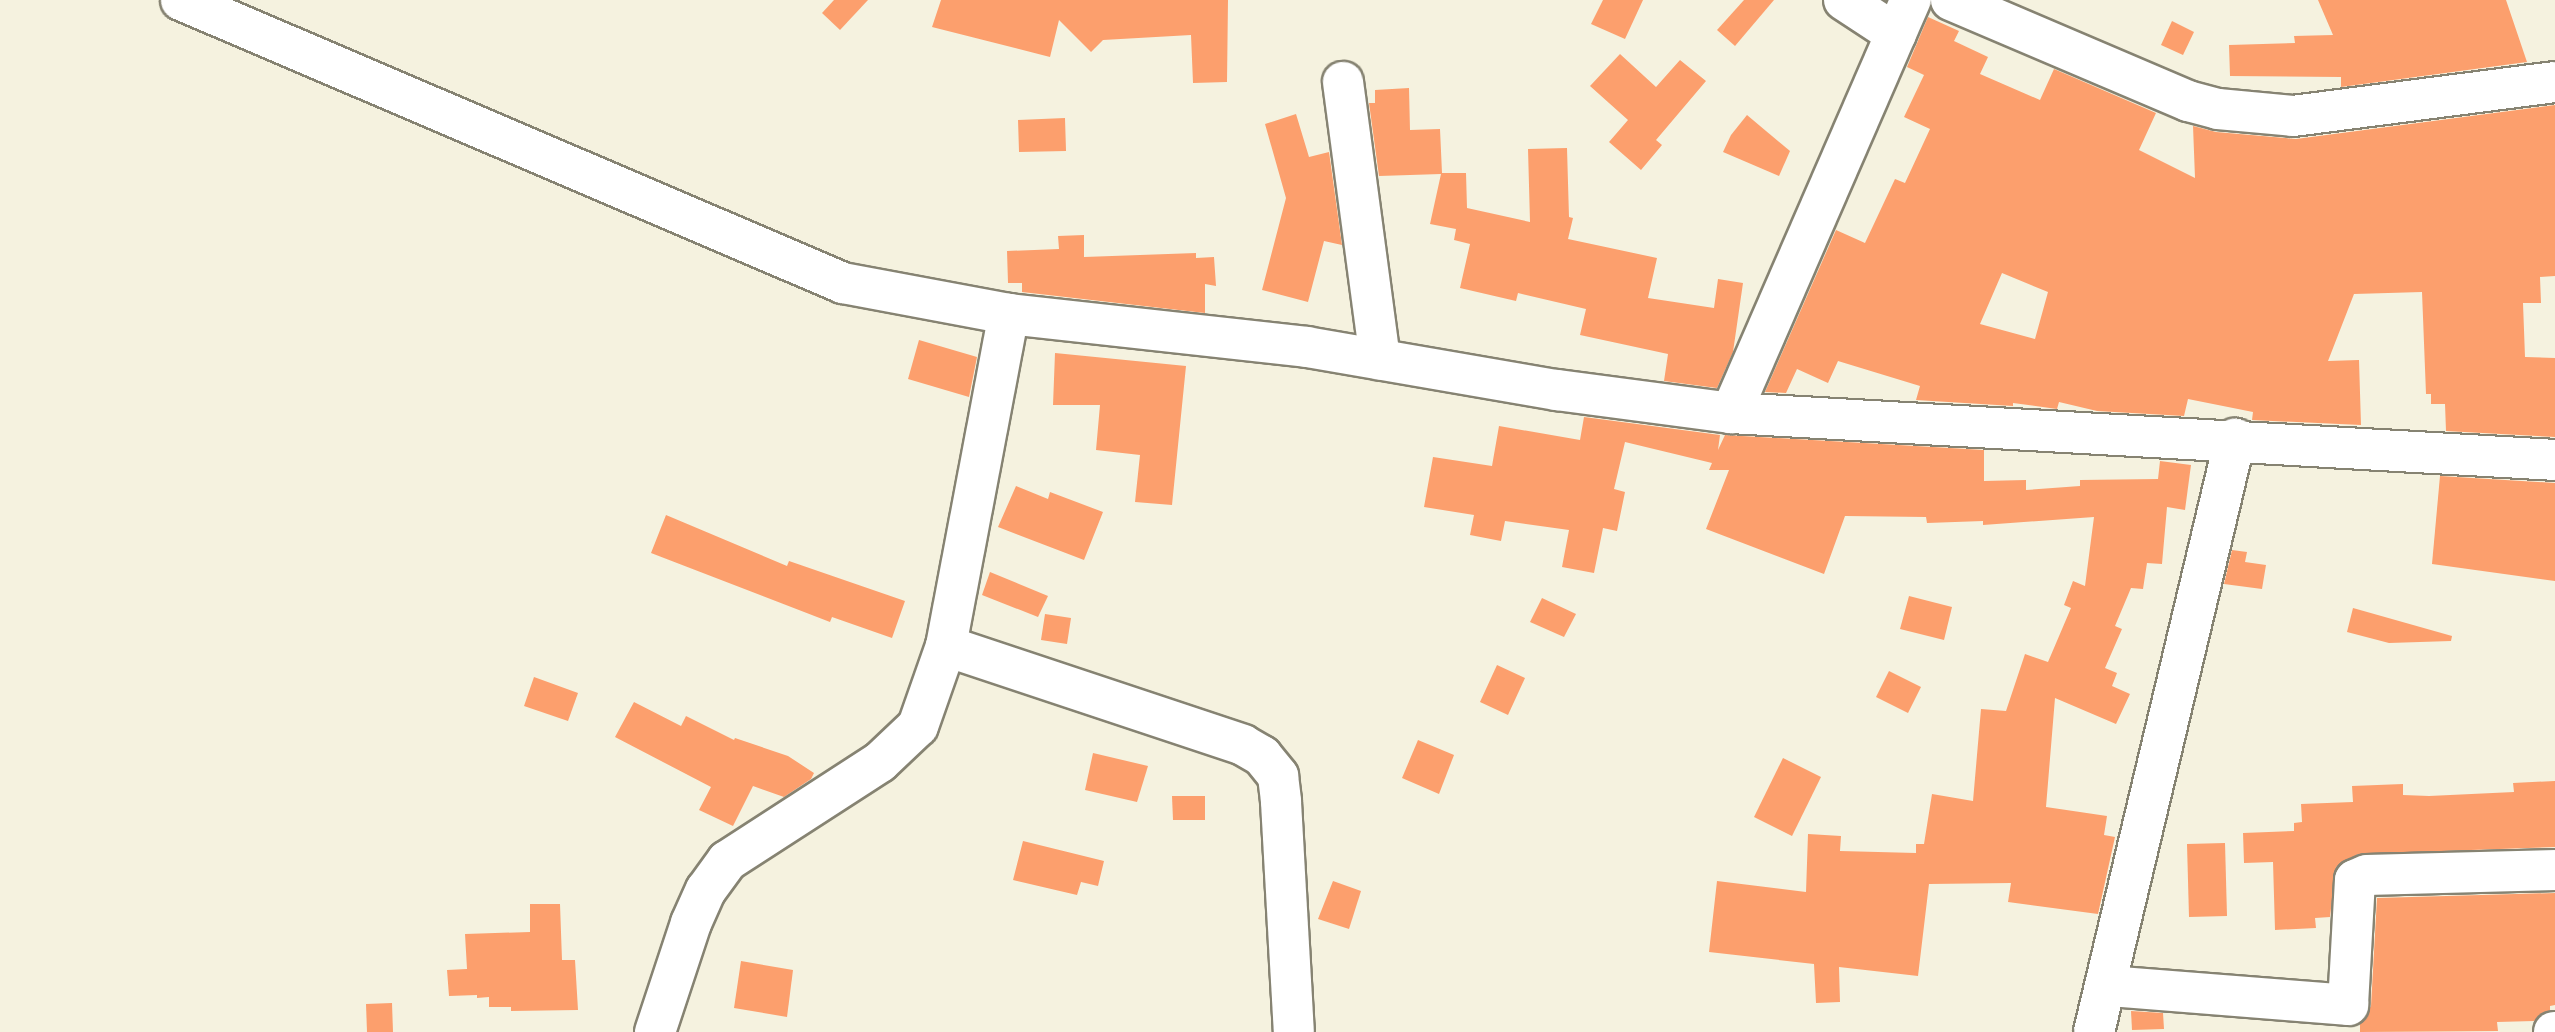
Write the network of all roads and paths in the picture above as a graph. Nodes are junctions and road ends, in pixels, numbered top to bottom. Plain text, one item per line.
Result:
1 (181, 0) edge
2 (1844, 0) edge
3 (1951, 0) edge
4 (1904, 17) edge
5 (1343, 82) dead end
6 (2555, 82) edge
7 (1009, 314) junction
8 (1380, 360) junction
9 (1731, 413) junction
10 (2235, 439) junction
11 (2555, 460) edge
12 (946, 646) junction
13 (2555, 870) edge
14 (2108, 986) junction
15 (2348, 1018) edge
16 (655, 1032) edge
17 (1294, 1032) edge
18 (2094, 1032) edge

1 - 7 street
2 - 4 street
3 - 6 street
4 - 9 street
5 - 8 street
7 - 8 street
7 - 12 street
8 - 9 street
9 - 10 street
10 - 11 street
10 - 14 street
12 - 16 street
12 - 17 street
13 - 15 street
14 - 15 street
14 - 18 street

